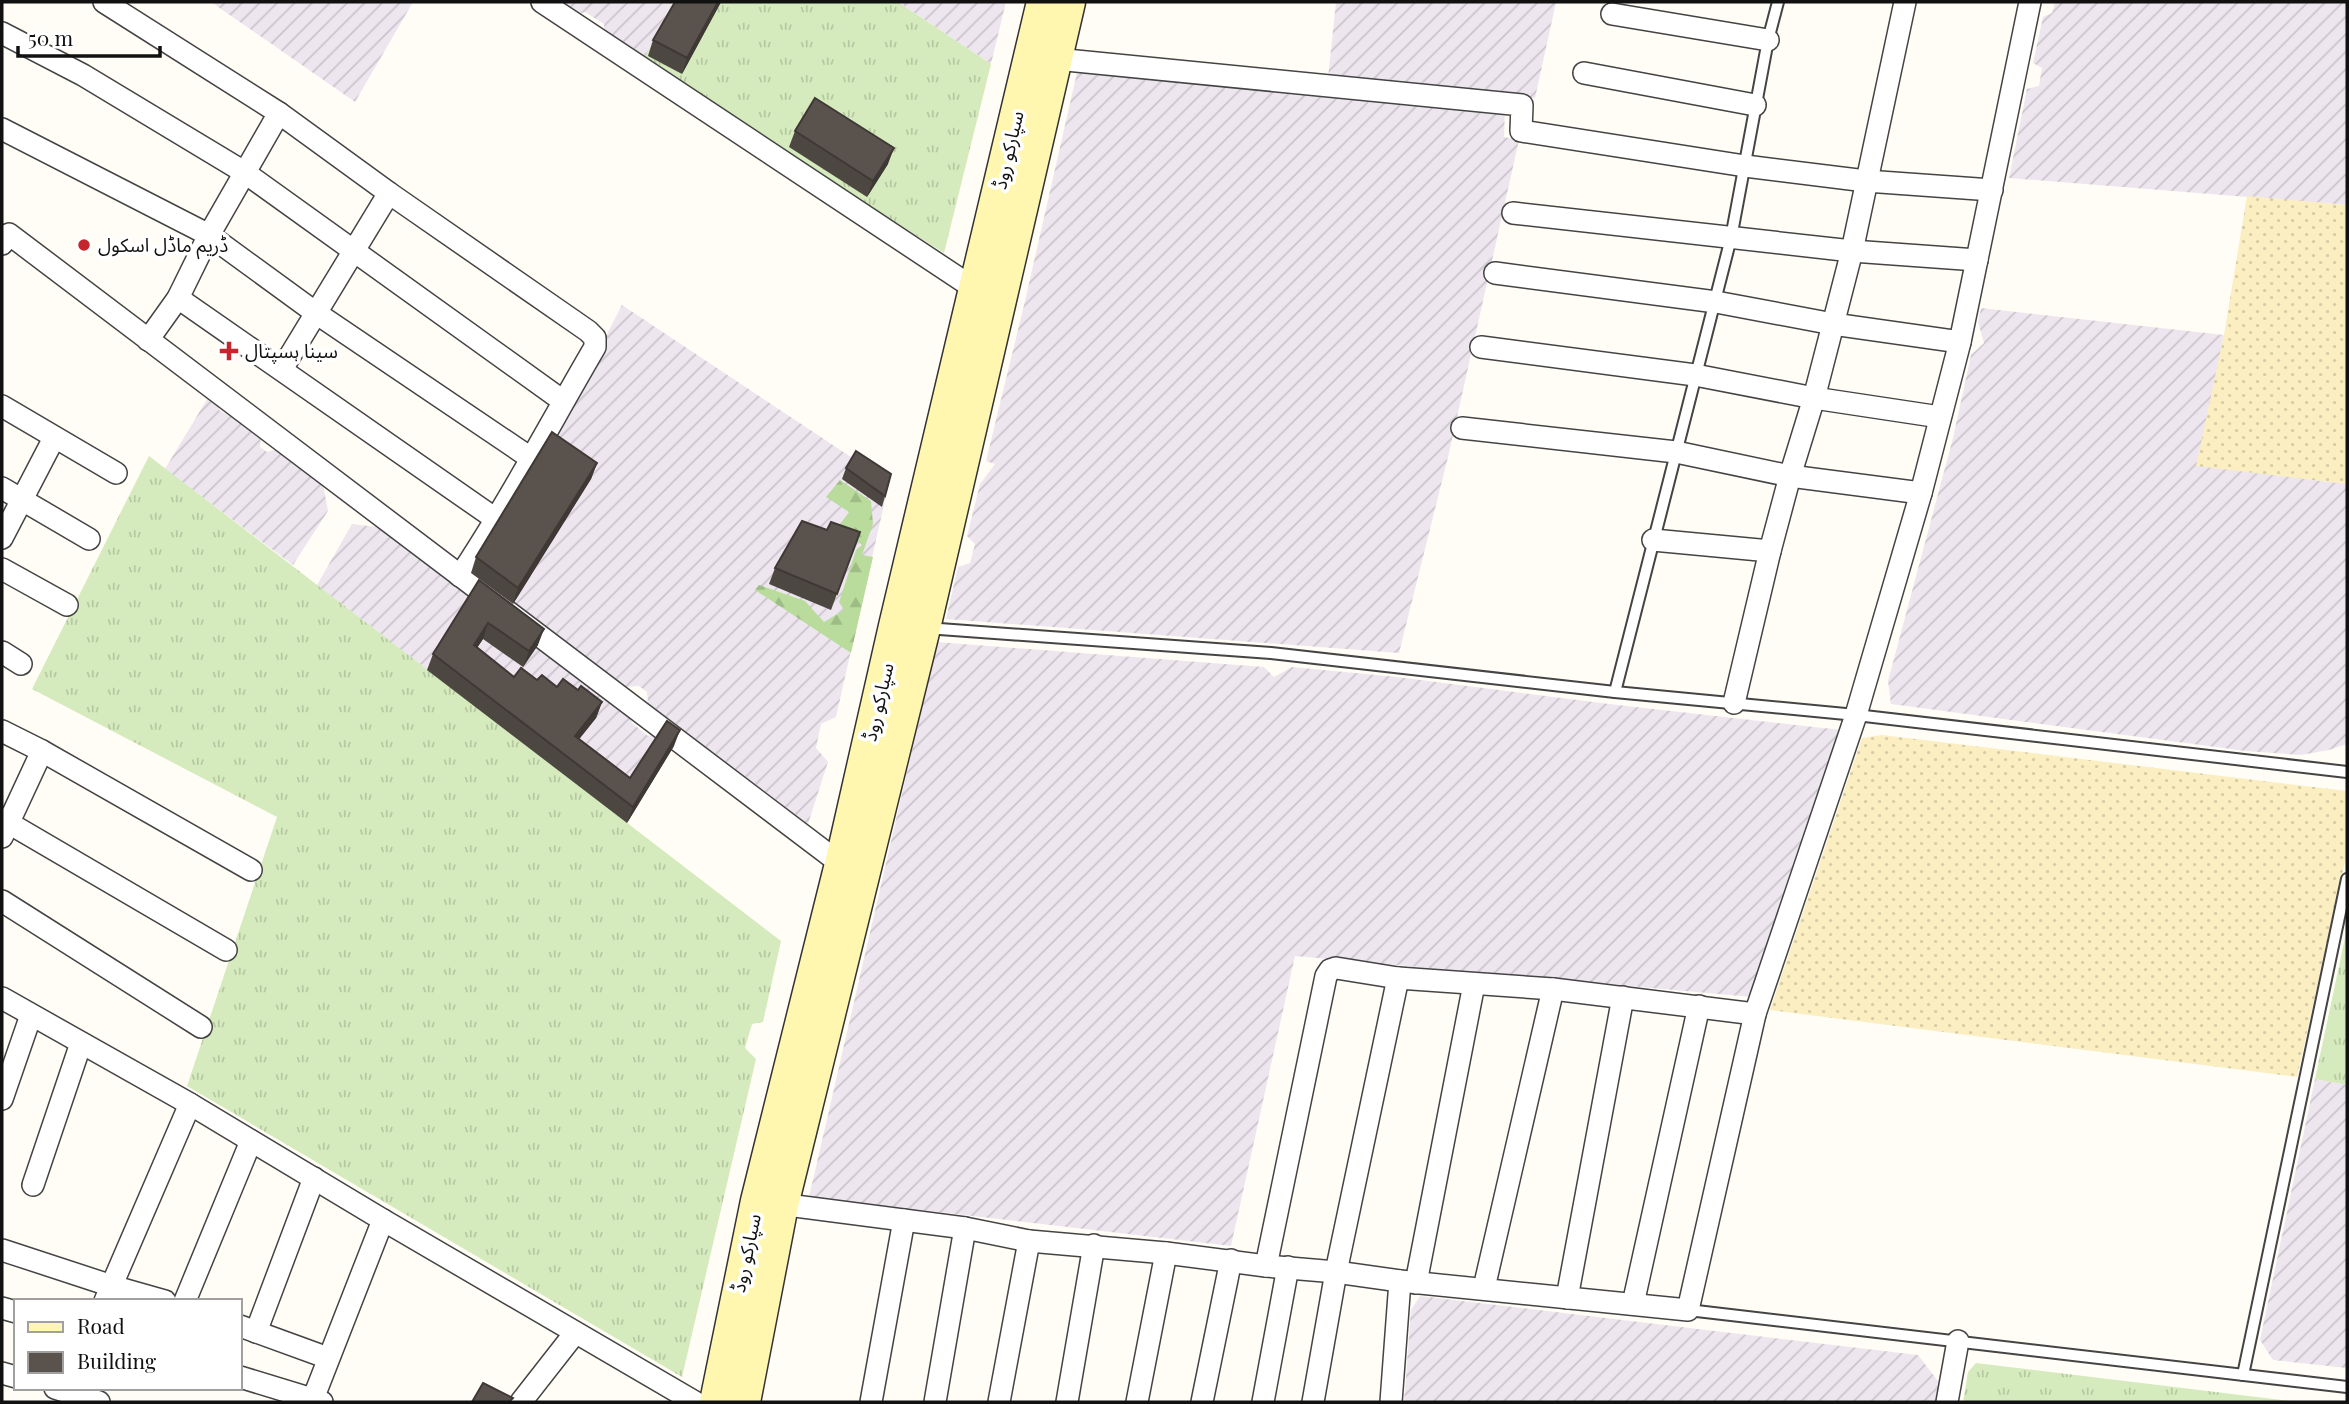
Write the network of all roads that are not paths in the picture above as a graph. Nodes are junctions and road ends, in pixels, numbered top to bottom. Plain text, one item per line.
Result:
1 (104, 2) edge
2 (542, 2) edge
3 (1043, 2) edge
4 (1069, 2) edge
5 (1778, 2) edge
6 (1905, 2) edge
7 (2031, 2) edge
8 (1612, 14) dead end
9 (2, 33) edge
10 (1768, 40) junction
11 (1056, 59) junction
12 (1584, 73) dead end
13 (1755, 105) junction
14 (279, 113) junction
15 (2, 129) edge
16 (1745, 166) junction
17 (244, 172) junction
18 (1866, 181) junction
19 (1992, 190) junction
20 (389, 193) junction
21 (1513, 213) dead end
22 (4, 235) edge
23 (209, 235) junction
24 (1731, 238) junction
25 (353, 251) junction
26 (1852, 251) junction
27 (1977, 260) junction
28 (1495, 273) dead end
29 (975, 289) junction
30 (178, 298) junction
31 (1716, 302) junction
32 (316, 313) junction
33 (1833, 324) junction
34 (148, 340) junction
35 (1960, 342) junction
36 (1481, 347) dead end
37 (282, 369) junction
38 (1695, 376) junction
39 (1814, 398) junction
40 (563, 401) junction
41 (2, 406) edge
42 (1940, 417) junction
43 (1462, 428) dead end
44 (54, 438) junction
45 (1676, 452) junction
46 (532, 459) junction
47 (116, 473) dead end
48 (1790, 477) junction
49 (2, 488) edge
50 (1921, 493) junction
51 (21, 499) junction
52 (497, 520) junction
53 (2, 538) edge
54 (89, 538) dead end
55 (1653, 541) junction
56 (1770, 551) junction
57 (2, 569) edge
58 (460, 576) junction
59 (67, 604) dead end
60 (910, 627) junction
61 (2, 652) edge
62 (22, 664) dead end
63 (1615, 692) junction
64 (1734, 703) junction
65 (1856, 716) junction
66 (2, 731) edge
67 (42, 751) junction
68 (2347, 772) edge
69 (4, 826) edge
70 (841, 864) junction
71 (251, 870) dead end
72 (2347, 879) edge
73 (2, 901) edge
74 (226, 950) dead end
75 (1398, 978) junction
76 (1474, 984) junction
77 (1553, 989) junction
78 (1623, 997) junction
79 (2, 998) edge
80 (1699, 1006) junction
81 (1755, 1014) junction
82 (32, 1015) junction
83 (201, 1027) dead end
84 (81, 1043) junction
85 (2, 1096) edge
86 (190, 1104) junction
87 (251, 1141) junction
88 (314, 1178) junction
89 (33, 1185) dead end
90 (770, 1203) junction
91 (383, 1220) junction
92 (904, 1220) junction
93 (965, 1228) junction
94 (1029, 1241) junction
95 (1094, 1245) junction
96 (2, 1250) edge
97 (1166, 1252) junction
98 (1231, 1260) junction
99 (1266, 1266) junction
100 (1288, 1268) junction
101 (1336, 1272) junction
102 (1408, 1282) junction
103 (1484, 1288) junction
104 (108, 1294) edge
105 (1567, 1298) junction
106 (149, 1299) edge
107 (185, 1299) edge
108 (1633, 1304) junction
109 (1688, 1310) junction
110 (248, 1329) edge
111 (575, 1334) junction
112 (1958, 1342) junction
113 (328, 1358) junction
114 (2243, 1375) junction
115 (242, 1378) edge
116 (2347, 1387) edge
117 (66, 1393) edge
118 (317, 1401) edge
119 (99, 1402) edge
120 (521, 1402) edge
121 (695, 1402) edge
122 (716, 1402) edge
123 (744, 1402) edge
124 (871, 1402) edge
125 (935, 1402) edge
126 (999, 1402) edge
127 (1067, 1402) edge
128 (1137, 1402) edge
129 (1202, 1402) edge
130 (1263, 1402) edge
131 (1313, 1402) edge
132 (1391, 1402) edge
133 (1947, 1402) edge

1 - 14 street
2 - 29 street
3 - 29 street, سپارکو روڈ
4 - 11 street, سپارکو روڈ
5 - 10 lane
6 - 18 street
7 - 19 street
8 - 10 street
9 - 17 street
10 - 13 lane
11 - 16 street
11 - 60 street, سپارکو روڈ
12 - 13 street
13 - 16 lane
14 - 17 street
14 - 20 street
15 - 23 street
16 - 18 street
16 - 24 lane
17 - 23 street
17 - 25 street
18 - 19 street
18 - 26 street
19 - 27 street
20 - 25 street
20 - 40 street
21 - 24 street
22 - 34 street
23 - 30 street
23 - 32 street
24 - 26 street
24 - 31 lane
25 - 32 street
25 - 40 street
26 - 27 street
26 - 33 street
27 - 35 street
28 - 31 street
29 - 60 street, سپارکو روڈ
30 - 34 street
30 - 37 street
31 - 33 street
31 - 38 lane
32 - 37 street
32 - 46 street
33 - 35 street
33 - 39 street
34 - 58 street
35 - 42 street
36 - 38 street
37 - 52 street
38 - 39 street
38 - 45 lane
39 - 42 street
39 - 48 street
40 - 46 street
41 - 44 street
42 - 50 street
43 - 45 street
44 - 47 street
44 - 51 street
45 - 48 street
45 - 55 lane
46 - 52 street
48 - 50 street
48 - 56 street
49 - 51 street
50 - 65 street
51 - 53 street
51 - 54 street
52 - 58 street
55 - 56 street
55 - 63 lane
56 - 64 street
57 - 59 street
58 - 70 street
60 - 63 lane
60 - 70 street, سپارکو روڈ
60 - 90 street, سپارکو روڈ
61 - 62 street
63 - 64 lane
64 - 65 lane
65 - 68 lane
65 - 81 street
66 - 67 street
67 - 69 street
67 - 71 street
69 - 74 street
70 - 90 street, سپارکو روڈ
72 - 114 lane
73 - 83 street
75 - 76 street
75 - 99 street
75 - 101 street
76 - 77 street
76 - 102 street
77 - 78 street
77 - 103 street
78 - 80 street
78 - 105 street
79 - 82 street
80 - 81 street
80 - 108 street
81 - 109 street
82 - 84 street
82 - 85 street
84 - 86 street
84 - 89 street
86 - 87 street
86 - 104 street
87 - 88 street
87 - 107 street
88 - 91 street
88 - 110 street
90 - 92 street
90 - 122 street, سپارکو روڈ
90 - 123 street, سپارکو روڈ
91 - 111 street
91 - 113 street
92 - 93 street
92 - 124 street
93 - 94 street
93 - 125 street
94 - 95 street
94 - 126 street
95 - 97 street
95 - 127 street
96 - 104 street
97 - 98 street
97 - 128 street
98 - 99 street
98 - 129 street
99 - 100 street
100 - 101 street
100 - 130 street
101 - 102 street
101 - 131 street
102 - 103 street
102 - 132 street
103 - 105 street
104 - 106 street
105 - 108 street
108 - 109 street
109 - 112 lane
110 - 113 street
111 - 120 street
111 - 121 street
112 - 114 lane
112 - 133 street
113 - 118 street
114 - 116 lane
115 - 118 street
117 - 119 street

